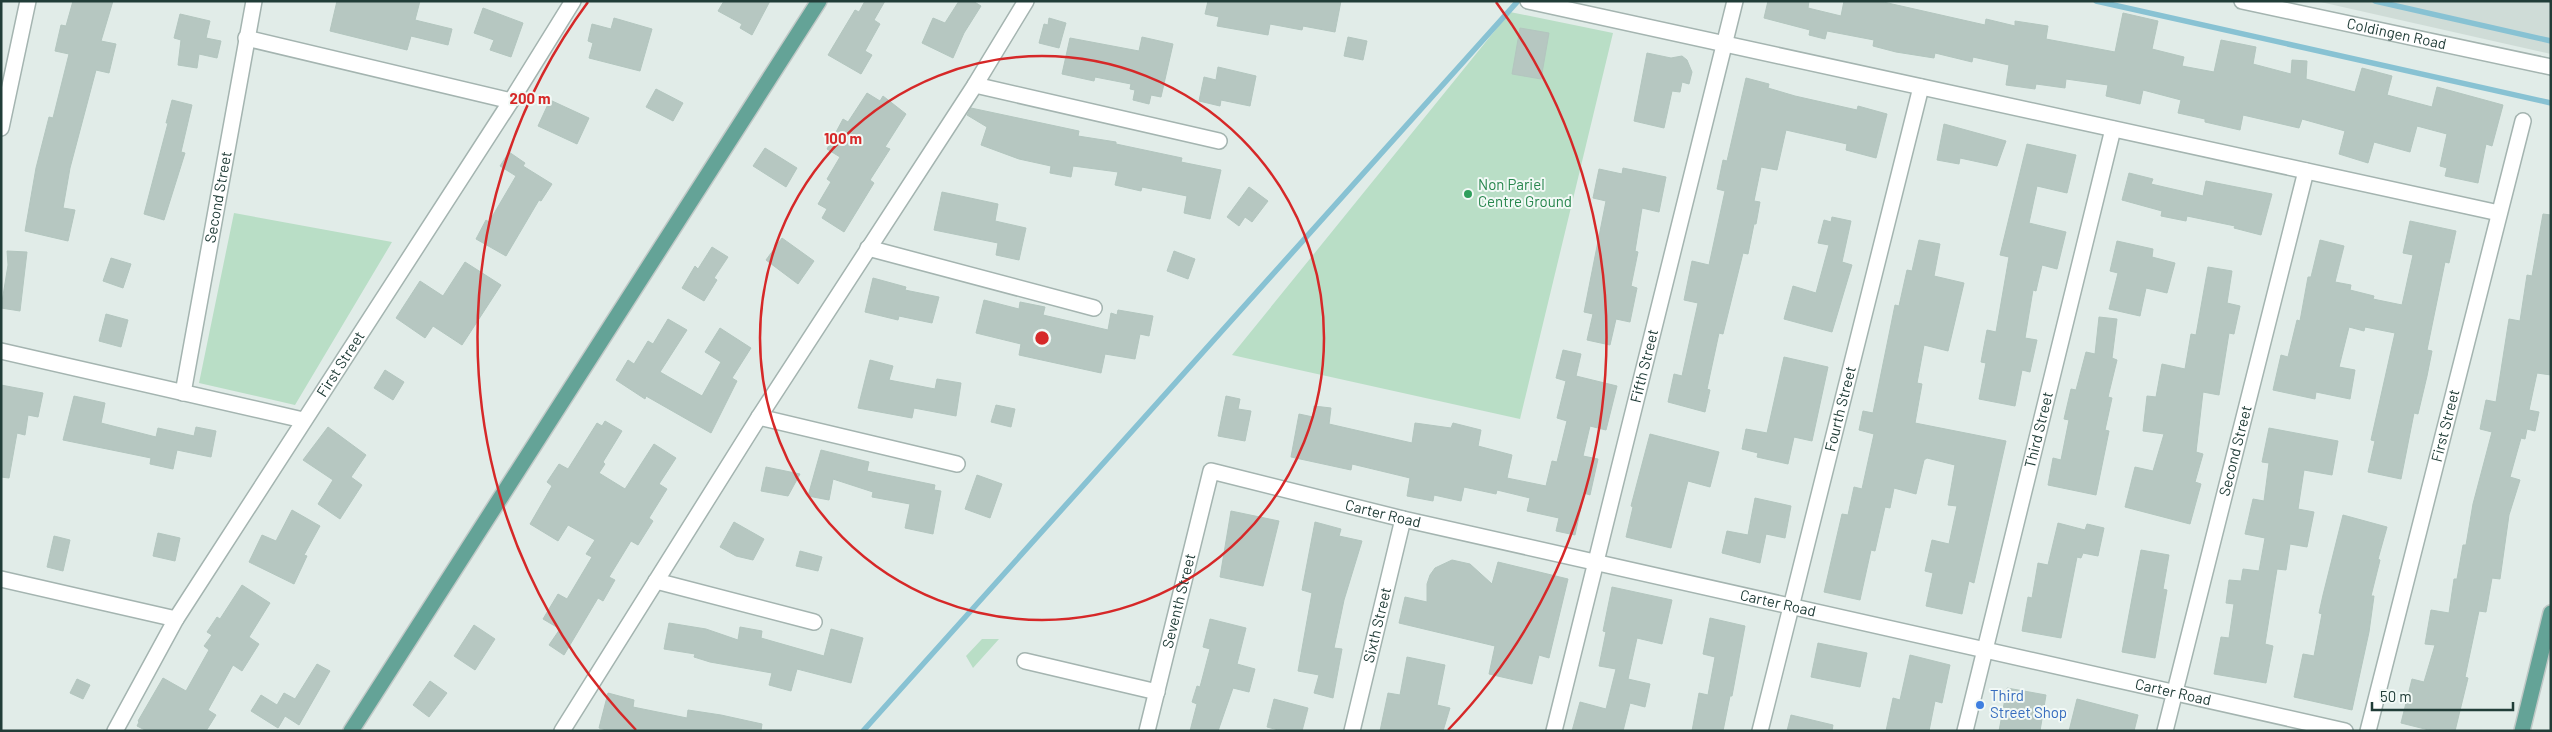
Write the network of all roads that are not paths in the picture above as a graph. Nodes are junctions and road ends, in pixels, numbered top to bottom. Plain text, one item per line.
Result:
1 (28, 1) edge
2 (254, 1) edge
3 (573, 1) edge
4 (819, 1) edge
5 (1026, 1) edge
6 (1528, 1) edge
7 (1735, 1) edge
8 (2242, 1) edge
9 (246, 38) junction
10 (1724, 44) junction
11 (2551, 67) edge
12 (975, 84) junction
13 (1921, 87) junction
14 (511, 101) junction
15 (2523, 121) dead end
16 (1, 128) edge
17 (2113, 129) junction
18 (1219, 142) dead end
19 (2306, 171) junction
20 (2499, 213) junction
21 (868, 248) junction
22 (1094, 308) dead end
23 (1, 351) edge
24 (183, 393) junction
25 (758, 417) junction
26 (303, 420) junction
27 (957, 464) dead end
28 (1211, 471) joint
29 (1403, 518) junction
30 (1596, 562) junction
31 (1, 579) edge
32 (656, 582) junction
33 (1792, 606) junction
34 (2551, 613) edge
35 (176, 620) junction
36 (814, 622) dead end
37 (1985, 650) junction
38 (2545, 659) edge
39 (1025, 661) dead end
40 (1157, 692) junction
41 (2174, 692) junction
42 (115, 731) edge
43 (351, 731) edge
44 (562, 731) edge
45 (1147, 731) edge
46 (1352, 731) edge
47 (1554, 731) edge
48 (1760, 731) edge
49 (1965, 731) edge
50 (2165, 731) edge
51 (2345, 731) edge
52 (2368, 731) edge
53 (2522, 731) edge

1 - 16 street
2 - 9 street, Second Street
3 - 14 street, First Street
4 - 43 main road
5 - 12 street
6 - 10 street
7 - 10 street, Fifth Street
8 - 11 street, Coldingen Road
9 - 14 street
9 - 24 street, Second Street
10 - 13 street
10 - 30 street, Fifth Street
12 - 18 street
12 - 21 street
13 - 17 street
13 - 33 street, Fourth Street
14 - 26 street, First Street
15 - 20 street, First Street
17 - 19 street
17 - 37 street, Third Street
19 - 20 street
19 - 41 street, Second Street
20 - 52 street, First Street
21 - 22 street
21 - 25 street
23 - 24 street
24 - 26 street
25 - 27 street
25 - 32 street
26 - 35 street, First Street
28 - 29 street, Carter Road
28 - 40 street, Seventh Street
29 - 30 street, Carter Road
29 - 46 street, Sixth Street
30 - 33 street, Carter Road
30 - 47 street, Fifth Street
31 - 35 street
32 - 36 street
32 - 44 street
33 - 37 street, Carter Road
33 - 48 street, Fourth Street
34 - 38 main road
35 - 42 street, First Street
37 - 41 street, Carter Road
37 - 49 street, Third Street
38 - 53 main road
39 - 40 street
40 - 45 street, Seventh Street
41 - 50 street, Second Street
41 - 51 street, Carter Road

